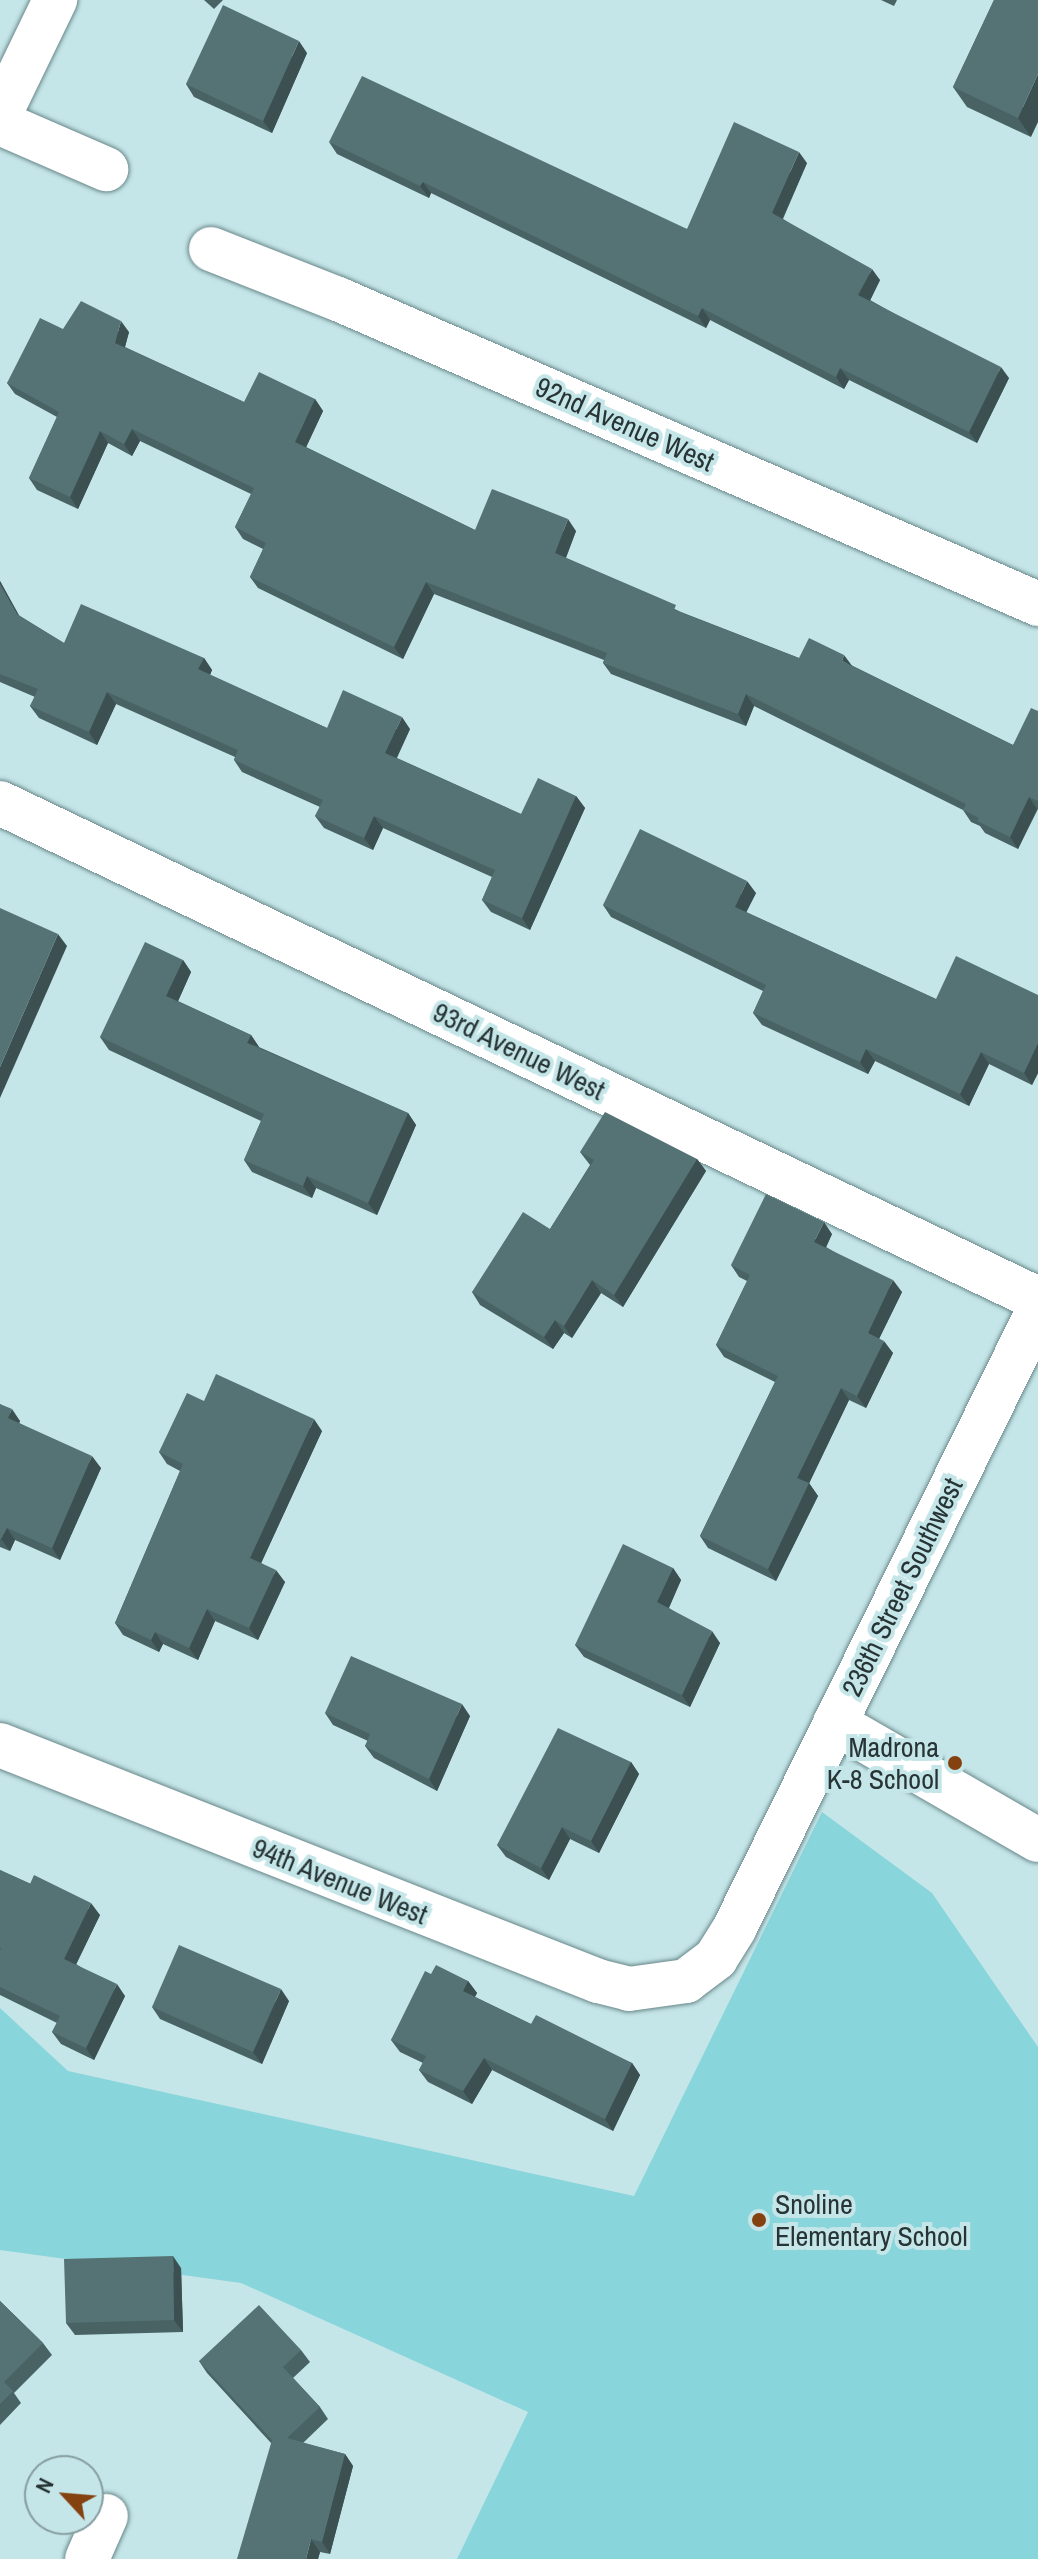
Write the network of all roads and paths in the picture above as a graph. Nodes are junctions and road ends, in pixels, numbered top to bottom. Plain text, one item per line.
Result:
1 (55, 0) edge
2 (0, 114) edge
3 (0, 123) edge
4 (106, 169) dead end
5 (211, 249) dead end
6 (1038, 604) edge
7 (0, 803) edge
8 (1038, 1299) edge
9 (1038, 1311) edge
10 (835, 1723) junction
11 (0, 1745) edge
12 (1038, 1840) edge
13 (686, 1981) joint
14 (106, 2516) dead end
15 (87, 2559) edge

1 - 2 street
3 - 4 street
5 - 6 street, 92nd Avenue West
7 - 8 street, 93rd Avenue West
9 - 10 street, 236th Street Southwest
10 - 12 street
10 - 13 street, 236th Street Southwest
11 - 13 street, 94th Avenue West
14 - 15 street

